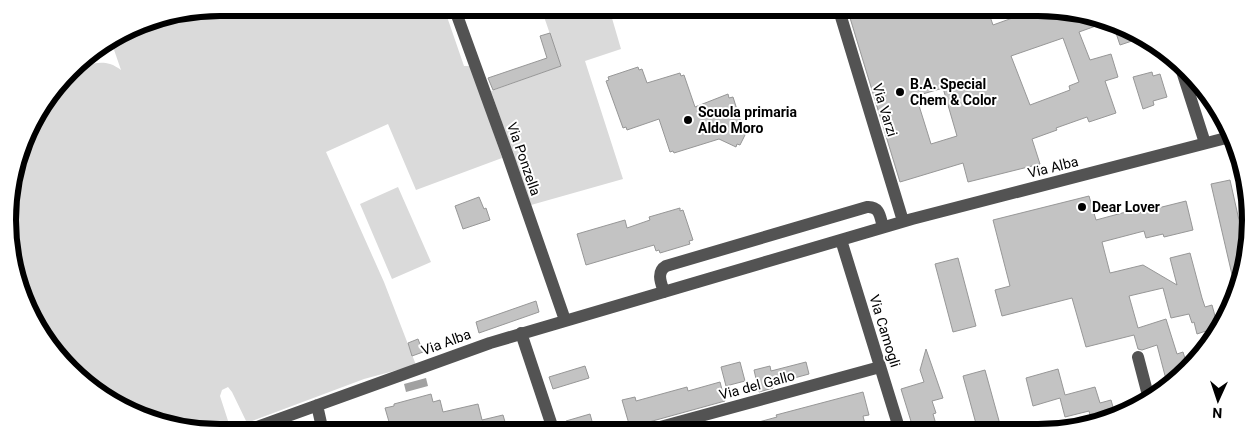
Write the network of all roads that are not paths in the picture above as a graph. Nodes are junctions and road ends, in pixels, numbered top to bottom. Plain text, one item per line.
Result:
1 (457, 16) edge
2 (840, 16) edge
3 (1184, 79) edge
4 (1224, 138) edge
5 (1205, 143) junction
6 (903, 221) junction
7 (883, 227) junction
8 (841, 240) junction
9 (664, 292) junction
10 (565, 320) junction
11 (521, 333) junction
12 (1138, 357) dead end
13 (880, 367) junction
14 (1147, 392) edge
15 (317, 405) junction
16 (265, 424) edge
17 (321, 424) edge
18 (551, 424) edge
19 (671, 424) edge
20 (898, 424) edge

1 - 10 street, Via Ponzella
2 - 6 street, Via Varzi
3 - 5 street
4 - 5 street, Via Alba
5 - 6 street, Via Alba
6 - 7 street, Via Alba
7 - 8 street, Via Alba
7 - 9 street
8 - 9 street, Via Alba
8 - 13 street, Via Camogli
9 - 10 street, Via Alba
10 - 11 street, Via Alba
11 - 15 street, Via Alba
11 - 18 street
12 - 14 street
13 - 19 street, Via del Gallo
13 - 20 street, Via Camogli
15 - 16 street, Via Alba
15 - 17 street

